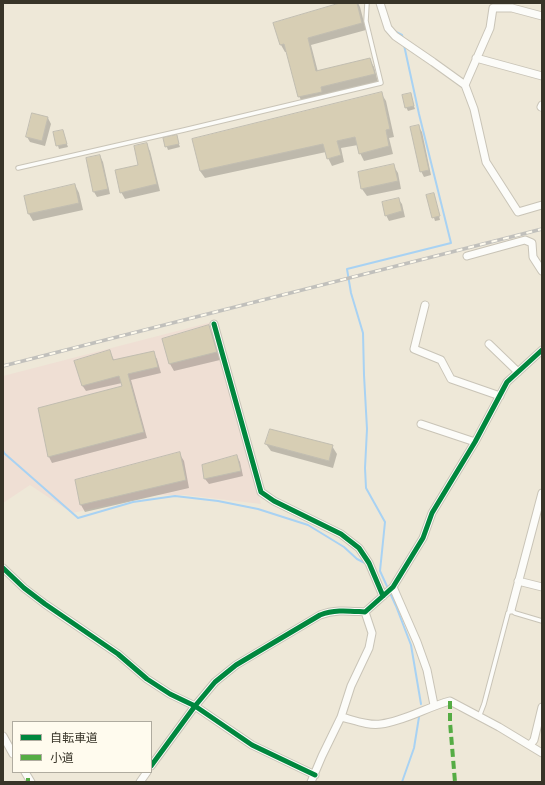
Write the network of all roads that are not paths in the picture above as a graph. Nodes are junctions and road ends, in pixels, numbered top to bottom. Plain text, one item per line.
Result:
1 (367, 3) edge
2 (380, 3) edge
3 (493, 6) edge
4 (542, 16) edge
5 (476, 58) junction
6 (542, 76) edge
7 (465, 85) junction
8 (18, 168) dead end
9 (542, 205) edge
10 (467, 256) dead end
11 (542, 271) edge
12 (425, 305) dead end
13 (214, 324) dead end
14 (489, 344) dead end
15 (542, 350) edge
16 (518, 372) junction
17 (500, 396) junction
18 (421, 424) dead end
19 (475, 442) junction
20 (542, 492) edge
21 (3, 568) edge
22 (518, 581) junction
23 (392, 587) junction
24 (542, 587) edge
25 (384, 596) junction
26 (511, 610) junction
27 (365, 612) junction
28 (542, 621) edge
29 (434, 705) junction
30 (195, 706) junction
31 (542, 708) edge
32 (341, 717) junction
33 (480, 717) junction
34 (3, 736) edge
35 (530, 745) junction
36 (12, 752) edge
37 (542, 754) edge
38 (152, 765) edge
39 (26, 773) edge
40 (146, 773) edge
41 (313, 779) edge
42 (31, 782) edge
43 (140, 782) edge

1 - 8 lane
2 - 7 street
3 - 4 street
3 - 5 street
5 - 6 street
5 - 7 street
7 - 9 street
10 - 11 street
12 - 17 street
13 - 25 street
14 - 16 street
15 - 16 street
16 - 17 street
17 - 19 street
18 - 19 street
19 - 23 street
20 - 22 street
21 - 30 street
22 - 24 street
22 - 26 street
23 - 25 street
23 - 29 street
25 - 27 street
26 - 28 lane
26 - 33 lane
27 - 30 street
27 - 32 street
29 - 32 street
29 - 33 street
30 - 38 street
30 - 41 street
31 - 35 street
32 - 41 street
33 - 35 street
34 - 36 street
35 - 37 street
39 - 42 street
40 - 43 street

